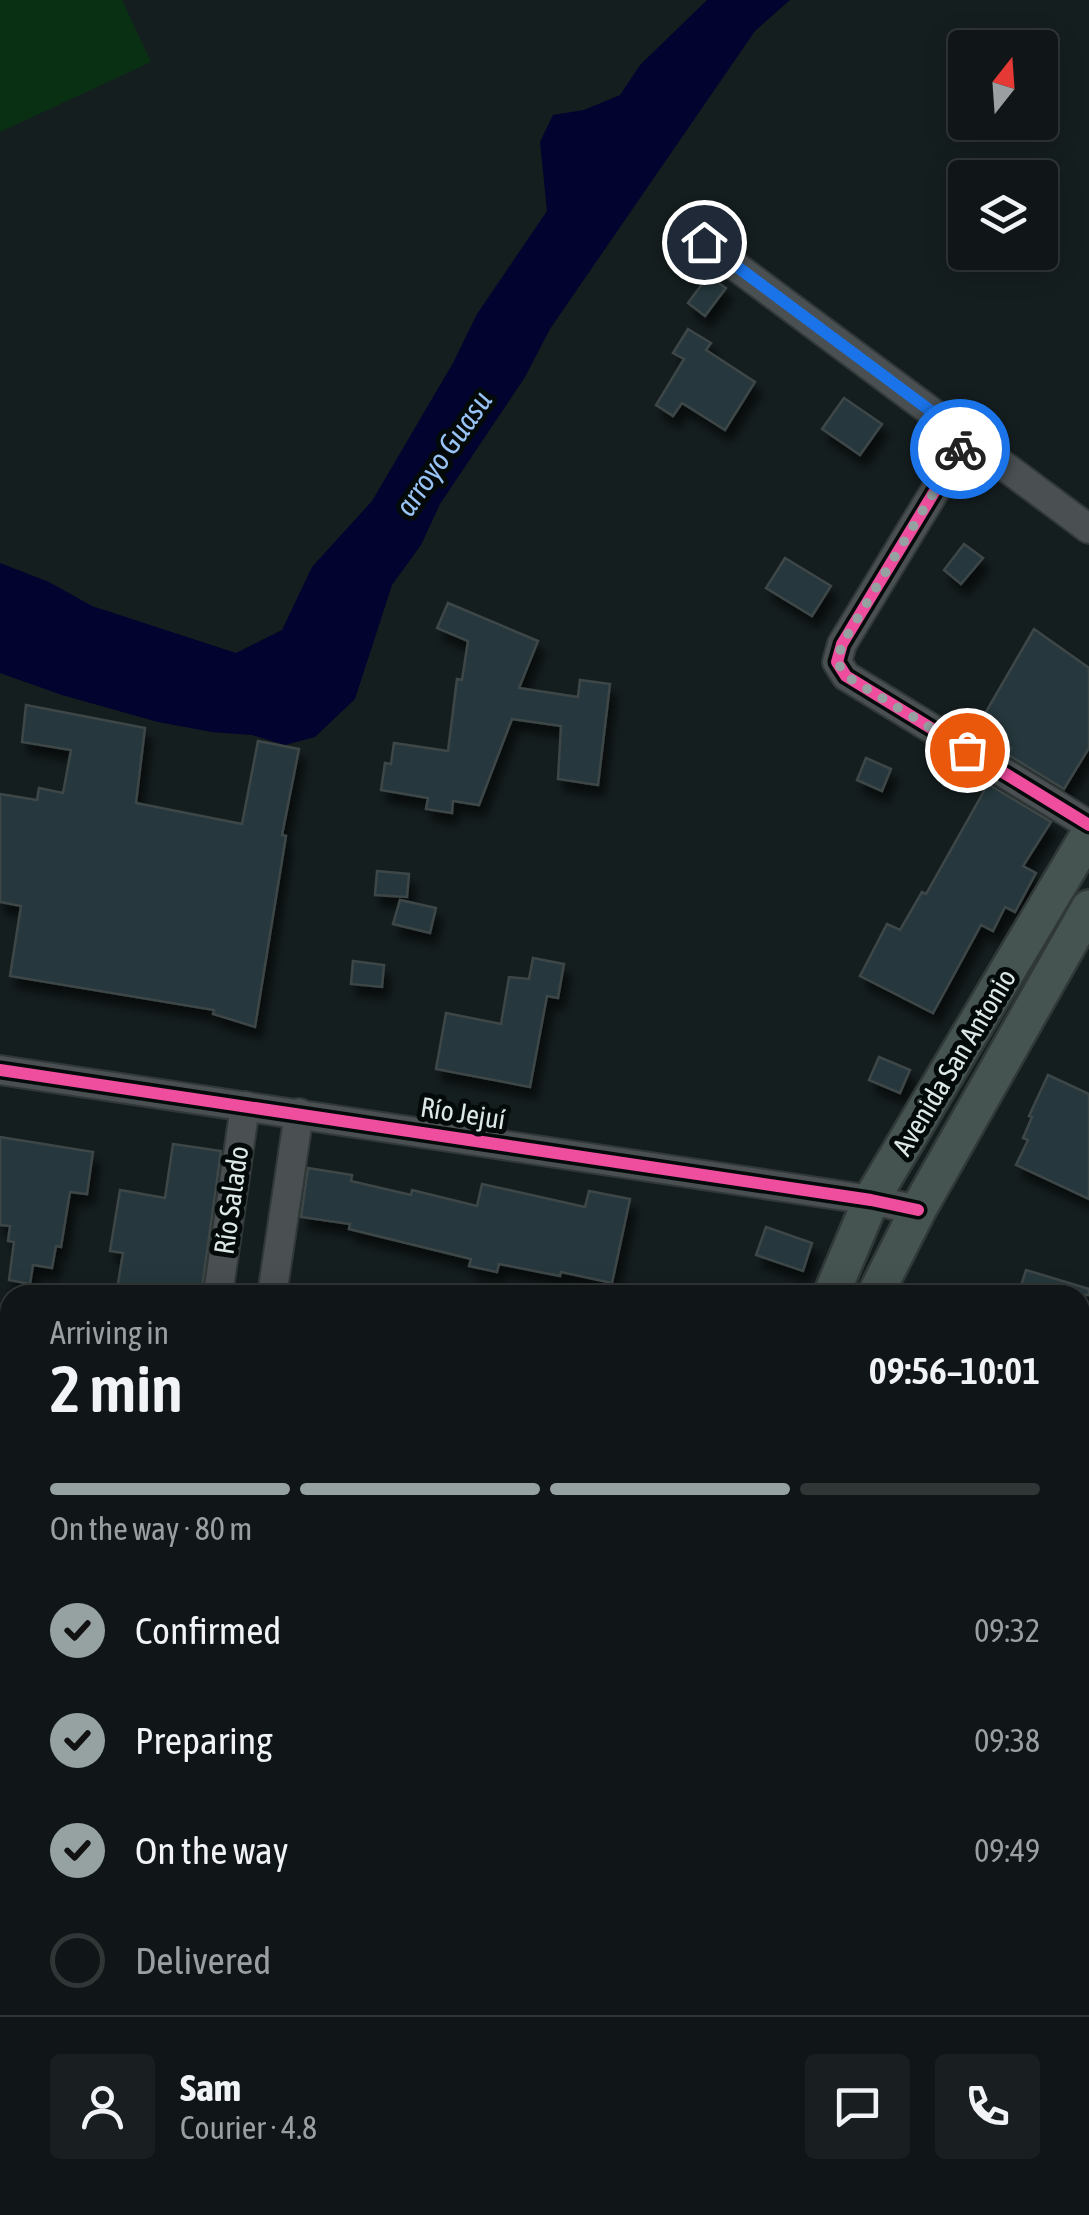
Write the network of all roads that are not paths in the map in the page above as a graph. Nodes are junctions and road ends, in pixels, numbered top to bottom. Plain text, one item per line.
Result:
1 (704, 242) dead end
2 (967, 438) junction
3 (1089, 529) edge
4 (1089, 825) edge
5 (1089, 834) edge
6 (1089, 908) edge
7 (0, 1070) edge
8 (245, 1106) junction
9 (299, 1114) junction
10 (871, 1200) junction
11 (918, 1210) junction
12 (219, 1285) edge
13 (273, 1285) edge
14 (835, 1285) edge
15 (880, 1285) edge

1 - 2 street
2 - 3 street
2 - 4 street
5 - 10 main road, Avenida San Antonio
6 - 11 main road, Avenida San Antonio
7 - 8 street, Río Jejuí
8 - 9 street, Río Jejuí
8 - 12 street, Río Salado
9 - 10 street, Río Jejuí
9 - 13 street, Río Salado
10 - 11 street, Río Jejuí
10 - 14 main road, Avenida San Antonio
11 - 15 main road, Avenida San Antonio

